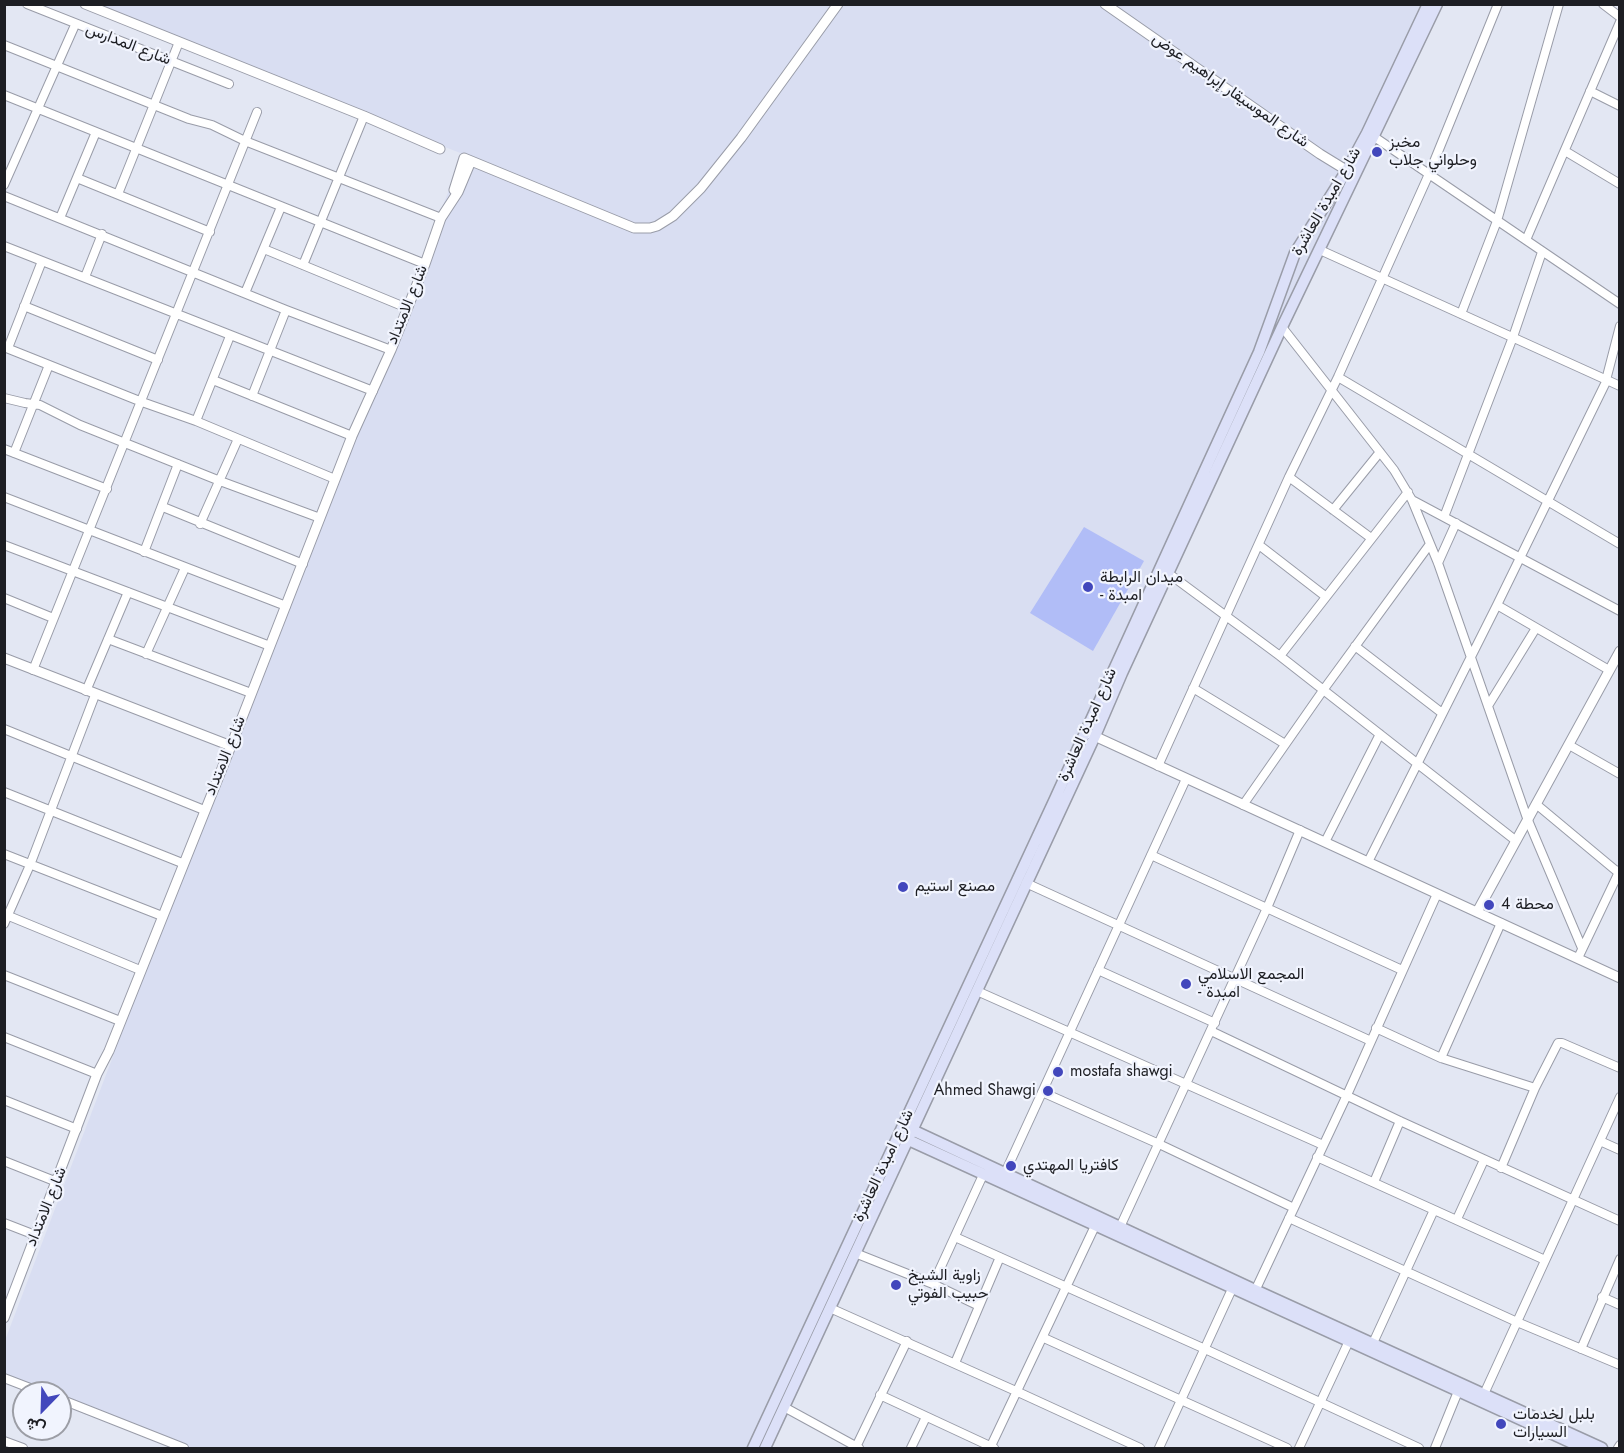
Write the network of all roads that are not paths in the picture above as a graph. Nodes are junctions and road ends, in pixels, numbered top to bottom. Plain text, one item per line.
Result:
1 (27, 4) edge
2 (85, 4) edge
3 (838, 4) edge
4 (1106, 4) edge
5 (1428, 4) edge
6 (1437, 4) edge
7 (1498, 4) edge
8 (1559, 4) edge
9 (1603, 4) edge
10 (1620, 19) edge
11 (75, 25) junction
12 (179, 42) junction
13 (4, 45) edge
14 (171, 61) junction
15 (55, 66) junction
16 (228, 84) dead end
17 (1590, 91) junction
18 (4, 95) edge
19 (154, 105) junction
20 (1620, 106) edge
21 (37, 108) junction
22 (257, 112) dead end
23 (364, 116) junction
24 (96, 132) junction
25 (1371, 135) junction
26 (245, 141) junction
27 (136, 148) junction
28 (440, 149) dead end
29 (1565, 150) junction
30 (1351, 173) junction
31 (1429, 174) junction
32 (77, 178) junction
33 (339, 178) junction
34 (4, 184) edge
35 (228, 184) junction
36 (1620, 184) edge
37 (118, 194) junction
38 (4, 196) edge
39 (281, 207) junction
40 (60, 218) junction
41 (441, 218) junction
42 (1497, 221) junction
43 (321, 222) junction
44 (210, 232) junction
45 (102, 234) junction
46 (1526, 240) junction
47 (4, 246) edge
48 (264, 249) junction
49 (1320, 250) junction
50 (1542, 252) junction
51 (42, 261) junction
52 (425, 264) junction
53 (303, 265) junction
54 (194, 272) junction
55 (85, 277) junction
56 (1382, 278) junction
57 (245, 293) junction
58 (1620, 304) edge
59 (24, 306) junction
60 (407, 308) junction
61 (286, 310) junction
62 (177, 313) junction
63 (1461, 314) junction
64 (1620, 326) edge
65 (1282, 327) junction
66 (230, 336) junction
67 (1513, 337) junction
68 (6, 347) edge
69 (391, 350) junction
70 (270, 351) junction
71 (158, 360) junction
72 (49, 365) junction
73 (1338, 377) junction
74 (213, 380) junction
75 (1607, 380) junction
76 (1620, 386) edge
77 (1331, 390) junction
78 (373, 391) junction
79 (252, 396) junction
80 (4, 398) edge
81 (142, 402) junction
82 (34, 404) junction
83 (196, 421) junction
84 (352, 436) junction
85 (238, 439) junction
86 (125, 443) junction
87 (4, 449) edge
88 (1380, 452) junction
89 (14, 453) junction
90 (1468, 454) junction
91 (178, 464) junction
92 (1289, 477) junction
93 (335, 479) junction
94 (220, 481) junction
95 (107, 489) junction
96 (1410, 496) junction
97 (4, 497) edge
98 (1546, 501) junction
99 (163, 507) junction
100 (1333, 510) junction
101 (1444, 517) junction
102 (320, 518) junction
103 (200, 524) junction
104 (1456, 524) junction
105 (90, 530) junction
106 (1371, 538) junction
107 (4, 544) edge
108 (1430, 544) junction
109 (1620, 544) edge
110 (1259, 545) junction
111 (144, 552) junction
112 (1520, 557) junction
113 (1438, 563) junction
114 (303, 564) junction
115 (185, 568) junction
116 (72, 571) junction
117 (1168, 573) junction
118 (128, 592) junction
119 (1325, 596) junction
120 (4, 598) edge
121 (1497, 605) junction
122 (286, 606) junction
123 (167, 608) junction
124 (1620, 611) edge
125 (1227, 615) junction
126 (53, 618) junction
127 (1536, 628) junction
128 (108, 639) junction
129 (270, 646) junction
130 (1355, 646) junction
131 (1620, 651) edge
132 (146, 654) junction
133 (1280, 656) junction
134 (1470, 657) junction
135 (4, 658) edge
136 (33, 670) junction
137 (1609, 670) junction
138 (1193, 688) junction
139 (1323, 689) junction
140 (91, 693) junction
141 (251, 693) junction
142 (1488, 706) junction
143 (1442, 713) junction
144 (4, 729) edge
145 (1090, 734) junction
146 (1380, 734) junction
147 (1285, 744) junction
148 (1569, 745) junction
149 (231, 746) junction
150 (71, 756) junction
151 (1416, 763) junction
152 (1158, 766) junction
153 (1620, 773) edge
154 (1186, 779) junction
155 (4, 792) edge
156 (1536, 804) junction
157 (1243, 805) junction
158 (50, 810) junction
159 (204, 810) junction
160 (1527, 818) junction
161 (1300, 830) junction
162 (1515, 840) junction
163 (1325, 842) junction
164 (4, 854) edge
165 (1151, 855) junction
166 (1368, 862) junction
167 (182, 863) junction
168 (30, 864) junction
169 (1619, 872) edge
170 (1026, 883) junction
171 (1437, 894) junction
172 (1267, 908) junction
173 (1477, 912) junction
174 (6, 915) edge
175 (162, 916) junction
176 (1501, 923) junction
177 (4, 924) edge
178 (1118, 925) junction
179 (1582, 948) junction
180 (1578, 958) junction
181 (140, 970) junction
182 (1098, 970) junction
183 (1402, 970) junction
184 (4, 975) edge
185 (1235, 978) junction
186 (1620, 978) edge
187 (977, 991) junction
188 (120, 1022) junction
189 (1215, 1023) junction
190 (1376, 1028) junction
191 (1211, 1031) junction
192 (1070, 1032) junction
193 (4, 1036) edge
194 (1371, 1041) junction
195 (1441, 1058) junction
196 (1620, 1068) edge
197 (98, 1074) junction
198 (1187, 1085) junction
199 (1535, 1088) junction
200 (1042, 1092) junction
201 (1347, 1095) junction
202 (1620, 1096) edge
203 (4, 1100) edge
204 (1400, 1121) junction
205 (77, 1129) junction
206 (906, 1133) junction
207 (1600, 1141) junction
208 (1159, 1143) junction
209 (1323, 1145) junction
210 (1620, 1150) edge
211 (1317, 1157) junction
212 (1484, 1160) junction
213 (4, 1161) edge
214 (1501, 1168) junction
215 (1005, 1173) junction
216 (983, 1175) junction
217 (57, 1182) junction
218 (1374, 1182) junction
219 (1573, 1199) junction
220 (1294, 1208) junction
221 (1434, 1210) junction
222 (1289, 1218) junction
223 (1457, 1219) junction
224 (1620, 1221) edge
225 (4, 1223) edge
226 (1095, 1226) junction
227 (1120, 1227) junction
228 (35, 1235) junction
229 (955, 1237) junction
230 (1150, 1246) junction
231 (855, 1253) junction
232 (1000, 1257) junction
233 (1620, 1259) edge
234 (1545, 1260) junction
235 (1406, 1270) junction
236 (933, 1284) junction
237 (1067, 1287) junction
238 (1232, 1289) junction
239 (1253, 1294) junction
240 (9, 1296) edge
241 (1602, 1297) junction
242 (1620, 1305) edge
243 (979, 1306) junction
244 (830, 1308) junction
245 (4, 1318) edge
246 (1517, 1322) junction
247 (1044, 1338) junction
248 (907, 1341) junction
249 (1349, 1341) junction
250 (1373, 1343) junction
251 (1205, 1349) junction
252 (1581, 1349) junction
253 (955, 1363) junction
254 (1620, 1365) edge
255 (1460, 1388) junction
256 (1018, 1392) junction
257 (1484, 1394) junction
258 (880, 1395) junction
259 (1181, 1400) junction
260 (1320, 1403) junction
261 (72, 1405) edge
262 (784, 1407) junction
263 (926, 1417) junction
264 (4, 1442) edge
265 (163, 1445) edge
266 (858, 1448) edge
267 (992, 1448) edge
268 (23, 1449) edge
269 (184, 1449) edge
270 (753, 1449) edge
271 (765, 1449) edge
272 (911, 1449) edge
273 (1140, 1449) edge
274 (1159, 1449) edge
275 (1287, 1449) edge
276 (1299, 1449) edge
277 (1419, 1449) edge
278 (1435, 1449) edge
279 (1583, 1449) edge
280 (1602, 1449) edge

1 - 11 street, شارع المدارس
2 - 12 street
3 - 41 street, شارع الامتداد
4 - 30 street, شارع الموسيقار إبراهيم عوض
5 - 25 main road, شارع امبدة العاشرة
6 - 25 main road, شارع امبدة العاشرة
7 - 31 street
8 - 42 street
9 - 10 street
10 - 17 street
11 - 14 street, شارع المدارس
11 - 15 street
12 - 14 street
12 - 23 street
13 - 15 street
14 - 16 street, شارع المدارس
14 - 19 street
15 - 19 street
15 - 21 street
17 - 20 street
17 - 29 street
18 - 21 street
19 - 26 street
19 - 27 street
21 - 24 street
21 - 34 street
22 - 26 street
23 - 28 street
23 - 33 street
24 - 27 street
24 - 32 street
25 - 30 main road, شارع امبدة العاشرة
25 - 31 street
26 - 33 street
26 - 35 street
27 - 35 street
27 - 37 street
29 - 36 street
29 - 46 street
30 - 49 main road, شارع امبدة العاشرة
30 - 145 main road, شارع امبدة العاشرة
31 - 42 street
31 - 56 street
32 - 37 street
32 - 40 street
33 - 41 street
33 - 43 street
35 - 39 street
35 - 44 street
37 - 44 street
38 - 40 street
39 - 43 street
39 - 48 street
40 - 45 street
41 - 52 street, شارع الامتداد
42 - 46 street
42 - 63 street
43 - 52 street
43 - 53 street
44 - 54 street
45 - 54 street
45 - 55 street
46 - 50 street
47 - 51 street
48 - 53 street
48 - 57 street
49 - 56 street
49 - 65 main road, شارع امبدة العاشرة
50 - 58 street
50 - 67 street
51 - 55 street
51 - 59 street
52 - 60 street, شارع الامتداد
53 - 60 street
54 - 57 street
54 - 62 street
55 - 62 street
56 - 63 street
56 - 73 street
57 - 61 street
59 - 68 street
59 - 71 street
60 - 69 street, شارع الامتداد
61 - 69 street
61 - 70 street
62 - 66 street
62 - 71 street
63 - 67 street
64 - 75 street
65 - 77 street
65 - 117 main road, شارع امبدة العاشرة
66 - 70 street
66 - 74 street
67 - 75 street
67 - 90 street
68 - 72 street
69 - 78 street, شارع الامتداد
70 - 78 street
70 - 79 street
71 - 81 street
72 - 81 street
72 - 82 street
73 - 77 street
73 - 90 street
74 - 79 street
74 - 83 street
75 - 76 street
75 - 98 street
77 - 88 street
77 - 92 street
78 - 84 street, شارع الامتداد
79 - 84 street
80 - 82 street
81 - 83 street
81 - 86 street
82 - 86 street
82 - 89 street
83 - 85 street
84 - 93 street, شارع الامتداد
85 - 93 street
85 - 94 street
86 - 91 street
86 - 95 street
87 - 89 street
88 - 96 street
88 - 100 street
89 - 95 street
90 - 98 street
90 - 101 street
91 - 94 street
91 - 99 street
92 - 100 street
92 - 110 street
93 - 102 street, شارع الامتداد
94 - 102 street
94 - 103 street
95 - 105 street
96 - 101 street
96 - 106 street
96 - 108 street
97 - 105 street
98 - 109 street
98 - 112 street
99 - 103 street
99 - 111 street
100 - 106 street
101 - 104 street
102 - 114 street, شارع الامتداد
103 - 114 street
104 - 112 street
104 - 113 street
105 - 111 street
105 - 116 street
106 - 119 street
107 - 116 street
108 - 113 street
108 - 130 street
110 - 119 street
110 - 125 street
111 - 115 street
112 - 121 street
112 - 124 street
113 - 134 street
114 - 122 street, شارع الامتداد
115 - 122 street
115 - 123 street
116 - 118 street
116 - 126 street
117 - 125 street
117 - 145 main road, شارع امبدة العاشرة
118 - 123 street
118 - 128 street
119 - 133 street
120 - 126 street
121 - 127 street
121 - 134 street
122 - 129 street, شارع الامتداد
123 - 129 street
123 - 132 street
125 - 133 street
125 - 138 street
126 - 136 street
127 - 137 street
127 - 142 street
128 - 132 street
128 - 140 street
129 - 141 street, شارع الامتداد
130 - 139 street
130 - 143 street
131 - 137 street
132 - 141 street
133 - 139 street
134 - 142 street
134 - 143 street
135 - 136 street
136 - 140 street
137 - 148 street
138 - 147 street
138 - 152 street
139 - 146 street
139 - 147 street
140 - 149 street
140 - 150 street
141 - 149 street, شارع الامتداد
142 - 160 street
143 - 151 street
144 - 150 street
145 - 152 street
145 - 170 main road, شارع امبدة العاشرة
145 - 206 main road, شارع امبدة العاشرة
146 - 151 street
146 - 163 street
147 - 157 street
148 - 153 street
148 - 156 street
149 - 159 street, شارع الامتداد
150 - 158 street
150 - 159 street
151 - 162 street
151 - 166 street
152 - 154 street
154 - 157 street
154 - 165 street
155 - 158 street
156 - 160 street
156 - 169 street
157 - 161 street
158 - 167 street
158 - 168 street
159 - 167 street, شارع الامتداد
160 - 162 street
160 - 179 street
161 - 163 street
161 - 172 street
162 - 173 street
163 - 166 street
164 - 168 street
165 - 172 street
165 - 178 street
166 - 171 street
167 - 175 street, شارع الامتداد
168 - 174 street
168 - 175 street
169 - 179 street
170 - 178 street
170 - 187 main road, شارع امبدة العاشرة
171 - 173 street
171 - 183 street
172 - 183 street
172 - 185 street
173 - 176 street
174 - 177 street
174 - 181 street
175 - 181 street, شارع الامتداد
176 - 180 street
176 - 195 street
178 - 182 street
178 - 185 street
179 - 180 street
180 - 186 street
181 - 188 street, شارع الامتداد
182 - 189 street
182 - 192 street
183 - 190 street
184 - 188 street
185 - 189 street
185 - 194 street
187 - 192 street
187 - 206 main road, شارع امبدة العاشرة
188 - 197 street, شارع الامتداد
189 - 191 street
190 - 194 street
190 - 195 street
191 - 198 street
191 - 201 street
192 - 198 street
192 - 200 street
193 - 197 street
194 - 201 street
195 - 199 street
196 - 199 street
197 - 205 street, شارع الامتداد
198 - 208 street
198 - 209 street
199 - 214 street
200 - 208 street
200 - 215 street
201 - 204 street
201 - 209 street
202 - 207 street
203 - 205 street
204 - 212 street
204 - 218 street
205 - 217 street, شارع الامتداد
206 - 215 main road
206 - 216 main road
206 - 231 main road, شارع امبدة العاشرة
206 - 270 main road, شارع امبدة العاشرة
207 - 210 street
207 - 219 street
208 - 220 street
208 - 227 street
209 - 211 street
211 - 218 street
211 - 220 street
212 - 214 street
212 - 223 street
213 - 217 street
214 - 219 street
215 - 227 main road
216 - 226 main road
216 - 229 street
217 - 228 street, شارع الامتداد
218 - 221 street
219 - 224 street
219 - 234 street
220 - 222 street
221 - 223 street
221 - 235 street
222 - 235 street
222 - 239 street
223 - 234 street
225 - 228 street
226 - 230 main road
226 - 237 street
227 - 230 main road
228 - 240 street, شارع الامتداد
229 - 232 street
229 - 236 street
230 - 238 main road
230 - 239 main road
231 - 236 street
231 - 244 main road, شارع امبدة العاشرة
232 - 237 street
232 - 243 street
233 - 241 street
234 - 246 street
235 - 246 street
235 - 250 street
236 - 243 street
237 - 247 street
237 - 251 street
238 - 239 main road
238 - 251 street
239 - 249 main road
239 - 250 main road
240 - 245 street, شارع الامتداد
241 - 242 street
241 - 252 street
243 - 253 street
244 - 248 street
244 - 262 main road, شارع امبدة العاشرة
246 - 252 street
246 - 257 street
247 - 256 street
247 - 259 street
248 - 253 street
248 - 258 street
249 - 255 main road
249 - 260 street
250 - 255 main road
251 - 259 street
251 - 260 street
252 - 254 street
253 - 256 street
255 - 257 main road
255 - 278 street
255 - 279 main road
256 - 267 street
256 - 273 street
257 - 280 main road
258 - 263 street
258 - 266 street
259 - 274 street
259 - 275 street
260 - 276 street
260 - 277 street
261 - 265 street
262 - 266 street
262 - 271 main road, شارع امبدة العاشرة
263 - 267 street
263 - 272 street
264 - 268 street
265 - 269 street

